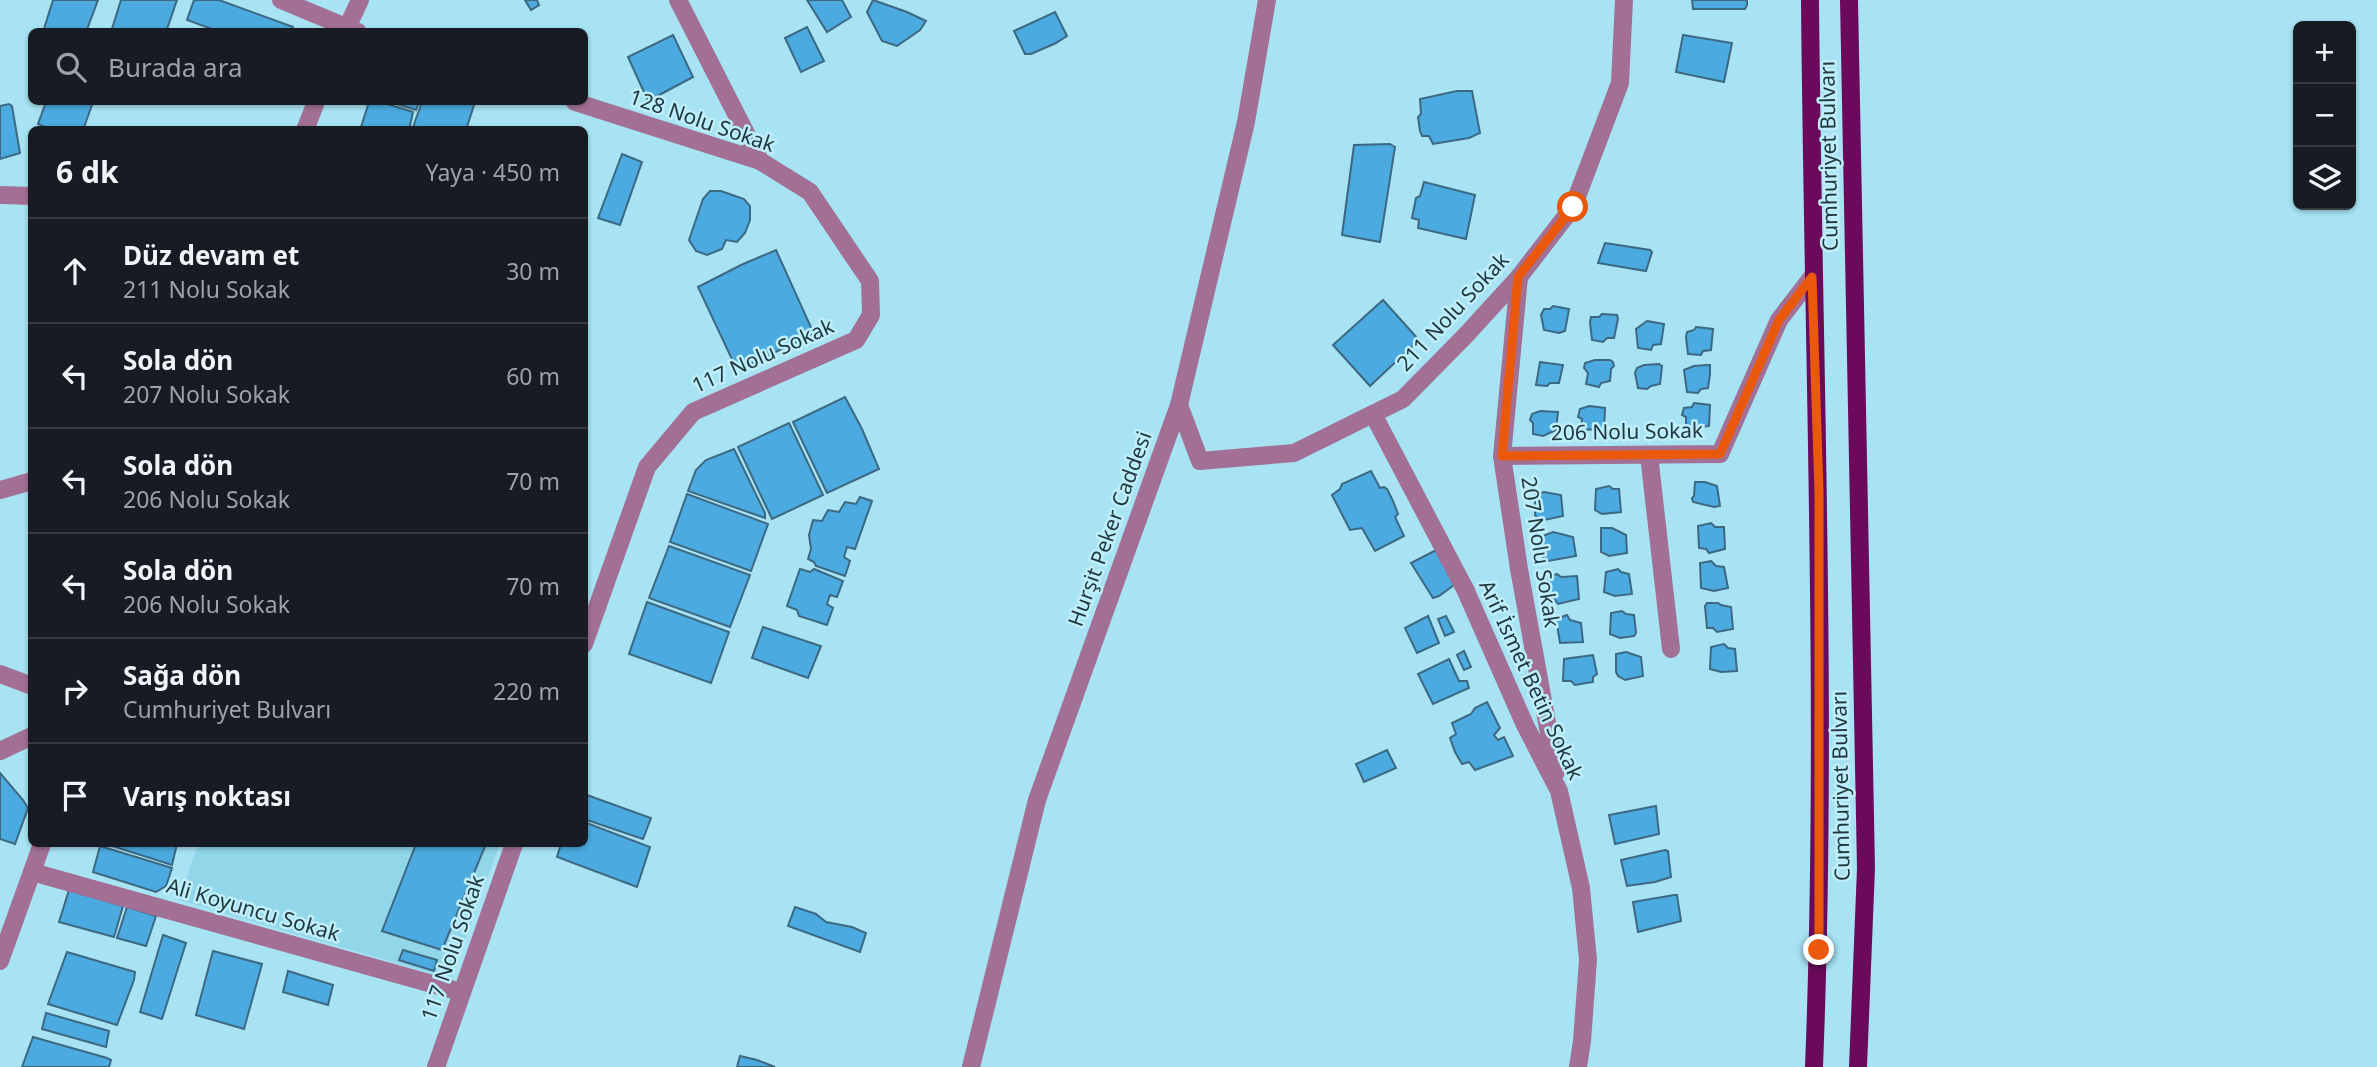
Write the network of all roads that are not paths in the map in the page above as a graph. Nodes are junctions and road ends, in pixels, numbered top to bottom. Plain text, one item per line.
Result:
1 (281, 0) edge
2 (360, 0) edge
3 (678, 0) edge
4 (1267, 0) edge
5 (1624, 0) edge
6 (1810, 0) edge
7 (1849, 0) edge
8 (345, 28) edge
9 (351, 28) edge
10 (315, 105) edge
11 (584, 105) edge
12 (307, 126) edge
13 (760, 162) junction
14 (810, 192) joint
15 (0, 195) edge
16 (28, 197) edge
17 (1518, 277) junction
18 (1812, 277) junction
19 (1179, 405) junction
20 (1373, 414) junction
21 (1649, 455) junction
22 (1502, 456) junction
23 (28, 482) edge
24 (0, 490) edge
25 (588, 633) edge
26 (1671, 649) dead end
27 (0, 674) edge
28 (28, 684) edge
29 (28, 738) edge
30 (0, 751) edge
31 (1559, 791) junction
32 (41, 847) edge
33 (513, 847) edge
34 (32, 872) junction
35 (0, 961) edge
36 (461, 992) junction
37 (436, 1067) edge
38 (971, 1067) edge
39 (1578, 1067) edge
40 (1814, 1067) edge
41 (1858, 1067) edge

1 - 8 street
2 - 9 street
3 - 13 street
4 - 19 street, Hurşit Peker Caddesi
5 - 17 street, 211 Nolu Sokak
6 - 18 main road, Cumhuriyet Bulvarı
7 - 41 main road, Cumhuriyet Bulvarı
10 - 12 street
11 - 13 street, 128 Nolu Sokak
13 - 14 street, 128 Nolu Sokak
14 - 25 street, 117 Nolu Sokak
15 - 16 street
17 - 20 street, 211 Nolu Sokak
17 - 22 street, 207 Nolu Sokak
18 - 21 street, 206 Nolu Sokak
18 - 40 main road, Cumhuriyet Bulvarı
19 - 20 street, 211 Nolu Sokak
19 - 38 street, Hurşit Peker Caddesi
20 - 31 street, Arif İsmet Betin Sokak
21 - 22 street, 206 Nolu Sokak
21 - 26 street
22 - 31 street, 207 Nolu Sokak
23 - 24 street
27 - 28 street
29 - 30 street
31 - 39 street, Arif İsmet Betin Sokak
32 - 34 street
33 - 36 street, 117 Nolu Sokak
34 - 35 street
34 - 36 street, Ali Koyuncu Sokak
36 - 37 street, 117 Nolu Sokak

